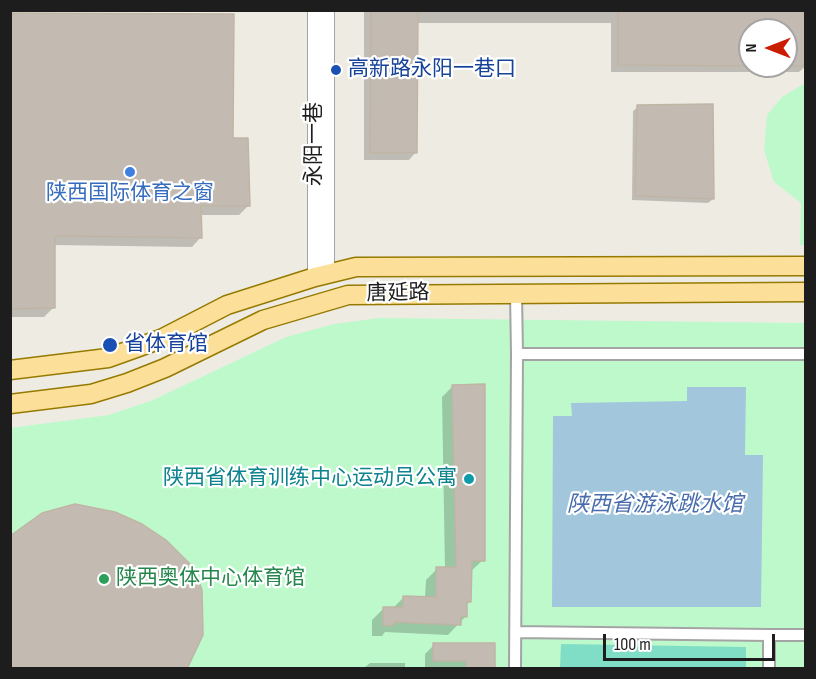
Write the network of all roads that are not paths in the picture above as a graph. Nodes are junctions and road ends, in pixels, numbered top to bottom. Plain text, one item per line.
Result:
1 (315, 10) edge
2 (327, 10) edge
3 (806, 266) edge
4 (321, 275) junction
5 (806, 292) edge
6 (516, 293) junction
7 (517, 354) junction
8 (806, 354) edge
9 (10, 370) edge
10 (10, 404) edge
11 (515, 633) junction
12 (769, 635) junction
13 (806, 635) edge
14 (515, 669) edge
15 (769, 669) edge

1 - 4 street, 永阳一巷
2 - 4 street, 永阳一巷
3 - 4 main road, 唐延路
4 - 9 main road, 唐延路
5 - 6 main road, 唐延路
6 - 7 street
6 - 10 main road, 唐延路
7 - 8 street
7 - 11 street
11 - 12 street
11 - 14 street
12 - 13 street
12 - 15 street

